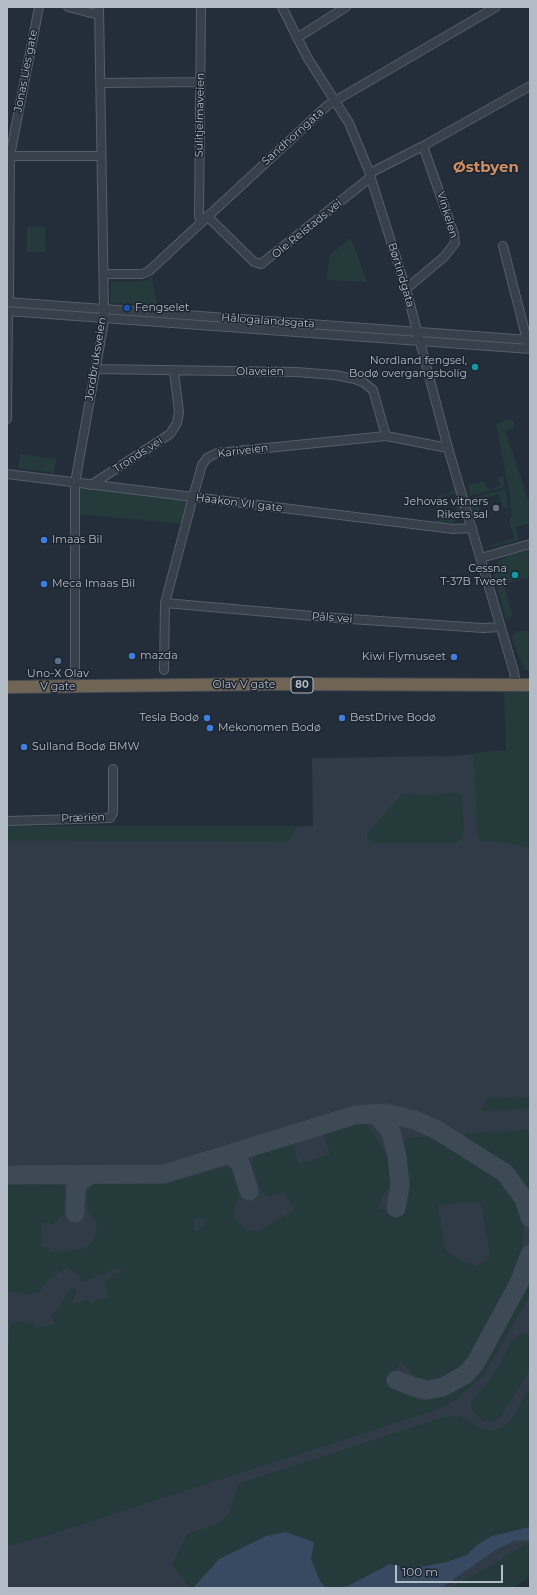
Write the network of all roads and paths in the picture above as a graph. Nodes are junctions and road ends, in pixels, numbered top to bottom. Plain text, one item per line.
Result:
1 (39, 7) edge
2 (68, 7) edge
3 (201, 7) edge
4 (282, 7) edge
5 (346, 7) edge
6 (496, 7) edge
7 (99, 11) edge
8 (297, 38) junction
9 (200, 82) junction
10 (101, 83) junction
11 (530, 86) edge
12 (335, 100) junction
13 (423, 146) junction
14 (8, 156) edge
15 (101, 156) junction
16 (370, 175) junction
17 (204, 219) junction
18 (503, 246) dead end
19 (9, 258) edge
20 (104, 274) junction
21 (406, 289) junction
22 (8, 302) edge
23 (104, 309) junction
24 (8, 311) edge
25 (103, 319) junction
26 (418, 331) junction
27 (528, 340) edge
28 (420, 341) junction
29 (530, 349) edge
30 (95, 369) junction
31 (174, 371) junction
32 (7, 383) edge
33 (7, 419) edge
34 (386, 436) junction
35 (448, 448) junction
36 (7, 474) edge
37 (75, 483) junction
38 (91, 485) junction
39 (193, 497) junction
40 (472, 528) junction
41 (530, 544) edge
42 (481, 558) junction
43 (165, 604) junction
44 (500, 626) junction
45 (164, 670) dead end
46 (516, 685) junction
47 (530, 685) edge
48 (75, 686) junction
49 (7, 687) edge
50 (113, 769) dead end
51 (7, 820) edge

1 - 14 street, Jonas Lies gate
2 - 7 street
3 - 9 street, Sulitjelmaveien
4 - 8 street, Børtindgata
5 - 8 street
6 - 12 street, Sandhorngata
7 - 10 street, Jordbruksveien
8 - 12 street, Børtindgata
9 - 10 street
9 - 17 street, Sulitjelmaveien
10 - 15 street, Jordbruksveien
11 - 13 street, Ole Reistads vei
12 - 16 street, Børtindgata
12 - 17 street, Sandhorngata
13 - 16 street, Ole Reistads vei
13 - 21 street, Vinkelen
14 - 15 street
14 - 19 street, Jonas Lies gate
15 - 20 street, Jordbruksveien
16 - 17 street, Ole Reistads vei
16 - 21 street, Børtindgata
17 - 20 street, Sandhorngata
18 - 27 street
19 - 22 street, Jonas Lies gate
20 - 23 street, Jordbruksveien
21 - 26 street, Børtindgata
22 - 23 street, Hålogalandsgata
23 - 25 street, Jordbruksveien
23 - 26 street, Hålogalandsgata
24 - 25 street, Hålogalandsgata
24 - 32 street
25 - 28 street, Hålogalandsgata
25 - 30 street, Jordbruksveien
26 - 27 street, Hålogalandsgata
26 - 28 street, Børtindgata
27 - 29 street
28 - 29 street, Hålogalandsgata
28 - 35 street, Børtindgata
30 - 31 street, Olaveien
30 - 37 street, Jordbruksveien
31 - 34 street, Olaveien
31 - 38 street, Tronds vei
32 - 33 street
34 - 35 street, Kariveien
34 - 39 street, Kariveien
35 - 40 street, Børtindgata
36 - 37 street, Haakon VII gate
37 - 38 street, Haakon VII gate
37 - 48 street, Jordbruksveien
38 - 39 street, Haakon VII gate
39 - 40 street, Haakon VII gate
39 - 43 street, Kariveien
40 - 42 street, Børtindgata
41 - 42 street
42 - 44 street, Børtindgata
43 - 44 street, Påls vei
43 - 45 street, Kariveien
44 - 46 street, Børtindgata
46 - 47 highway, Olav V gate / 80
46 - 48 highway, Olav V gate / 80
48 - 49 highway, Olav V gate / 80
50 - 51 street, Prærien

